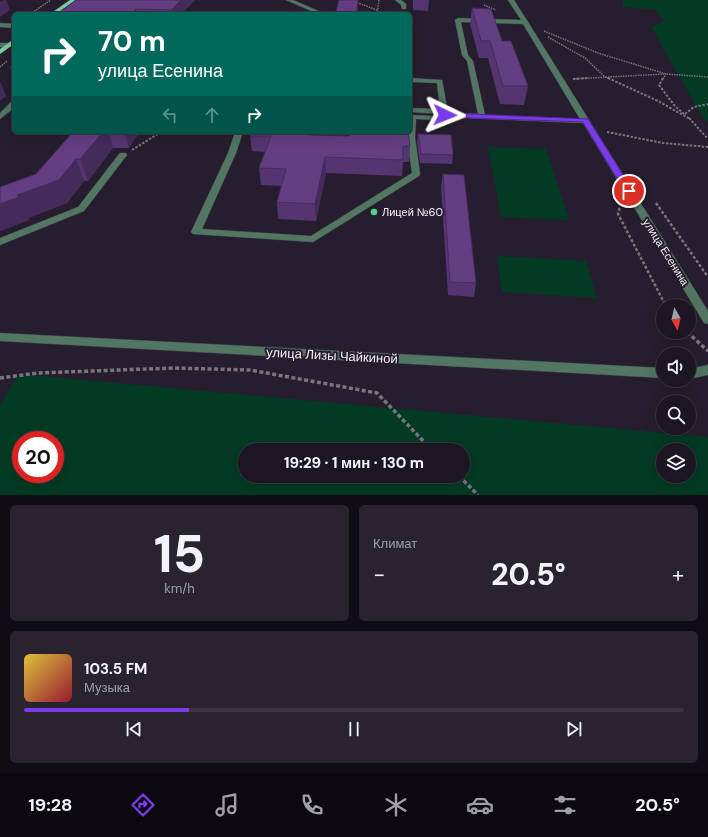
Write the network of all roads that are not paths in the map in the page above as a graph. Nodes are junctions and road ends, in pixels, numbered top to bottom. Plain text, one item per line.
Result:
1 (73, 0) edge
2 (289, 0) edge
3 (398, 0) edge
4 (511, 0) edge
5 (404, 8) dead end
6 (56, 12) edge
7 (318, 12) edge
8 (525, 23) junction
9 (0, 26) edge
10 (12, 26) edge
11 (11, 43) edge
12 (0, 45) edge
13 (0, 52) edge
14 (412, 80) edge
15 (12, 106) edge
16 (445, 113) junction
17 (412, 115) edge
18 (0, 117) edge
19 (482, 117) junction
20 (585, 120) junction
21 (238, 134) edge
22 (411, 134) edge
23 (123, 155) road end
24 (0, 242) edge
25 (708, 320) edge
26 (0, 337) edge
27 (708, 370) edge
28 (656, 373) edge
29 (696, 373) edge

1 - 6 main road
2 - 7 street
3 - 5 street
4 - 8 street, улица Есенина
8 - 19 street
8 - 20 street, улица Есенина
9 - 10 street
11 - 12 street
11 - 13 main road
14 - 16 street
15 - 18 street
16 - 17 street
16 - 19 street
19 - 20 street
20 - 25 street, улица Есенина
21 - 22 street
23 - 24 street
26 - 28 street, улица Лизы Чайкиной
27 - 29 street

